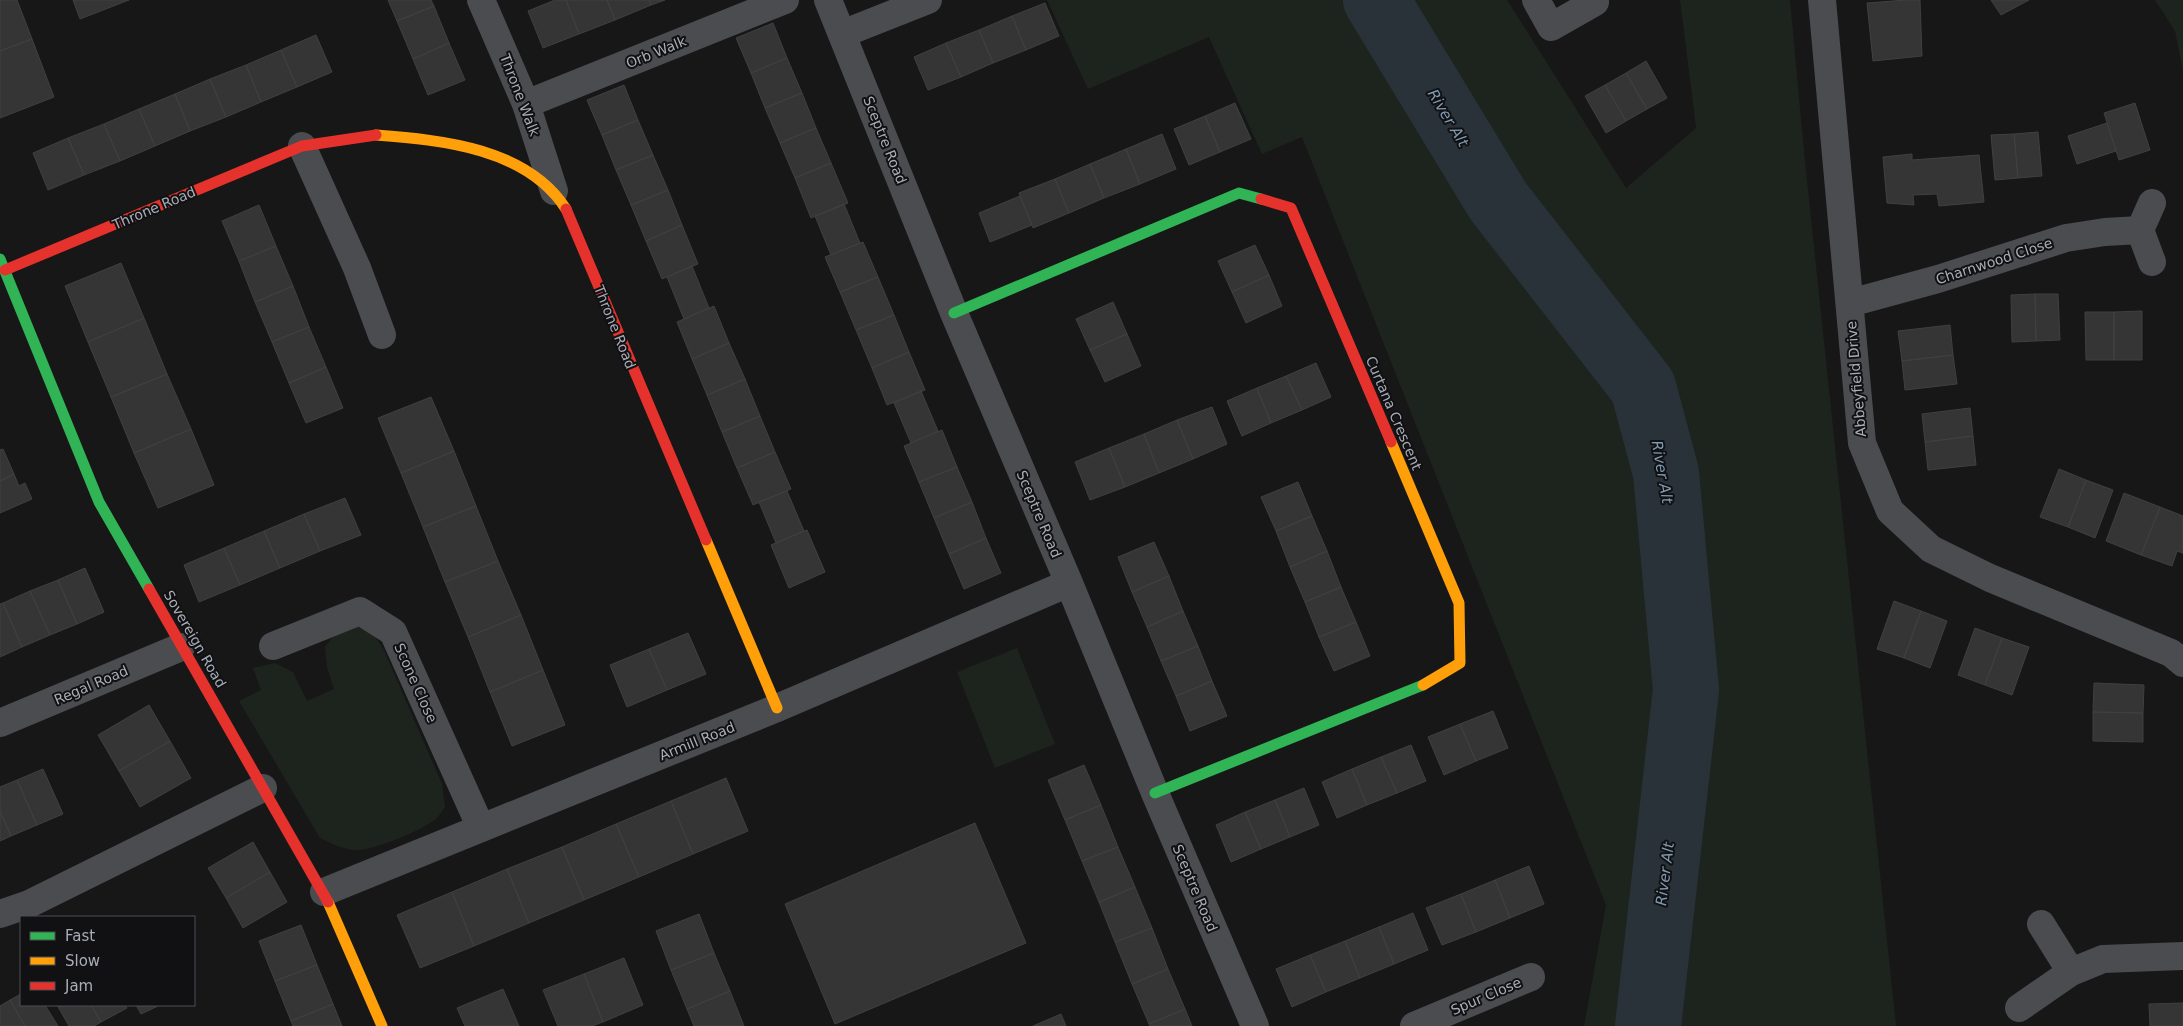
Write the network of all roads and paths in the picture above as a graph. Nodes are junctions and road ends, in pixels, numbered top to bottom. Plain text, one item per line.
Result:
1 (481, 0) edge
2 (785, 0) edge
3 (828, 0) edge
4 (928, 0) edge
5 (1536, 0) edge
6 (1822, 0) edge
7 (1595, 2) dead end
8 (842, 34) junction
9 (526, 104) junction
10 (302, 146) junction
11 (554, 191) junction
12 (2152, 203) dead end
13 (2140, 230) junction
14 (0, 259) edge
15 (2152, 262) dead end
16 (5, 270) junction
17 (1850, 303) junction
18 (954, 313) junction
19 (382, 334) dead end
20 (1069, 583) junction
21 (273, 646) dead end
22 (181, 647) junction
23 (2183, 663) edge
24 (777, 708) junction
25 (0, 723) edge
26 (263, 788) junction
27 (1155, 793) junction
28 (481, 828) junction
29 (324, 892) junction
30 (32, 911) edge
31 (0, 914) edge
32 (2041, 924) dead end
33 (2183, 956) edge
34 (2071, 972) junction
35 (1531, 977) dead end
36 (2019, 1008) dead end
37 (382, 1026) edge
38 (1255, 1026) edge
39 (1414, 1026) edge

1 - 9 street, Throne Walk
2 - 9 street, Orb Walk
3 - 8 street, Sceptre Road
4 - 8 street
5 - 7 street
6 - 17 street, Abbeyfield Drive
8 - 18 street, Sceptre Road
9 - 11 street, Throne Walk
10 - 11 street, Throne Road
10 - 16 street, Throne Road
10 - 19 street
11 - 24 street, Throne Road
12 - 13 street
13 - 15 street
13 - 17 street, Charnwood Close
14 - 16 street, Sovereign Road
16 - 22 street, Sovereign Road
17 - 23 street, Abbeyfield Drive
18 - 20 street, Sceptre Road
18 - 27 street, Curtana Crescent
20 - 24 street, Armill Road
20 - 27 street, Sceptre Road
21 - 28 street, Scone Close
22 - 25 street, Regal Road
22 - 26 street, Sovereign Road
24 - 28 street, Armill Road
26 - 29 street, Sovereign Road
26 - 30 street
27 - 38 street, Sceptre Road
28 - 29 street, Armill Road
29 - 37 street, Sovereign Road
30 - 31 street
32 - 34 street
33 - 34 street
34 - 36 street
35 - 39 street, Spur Close

